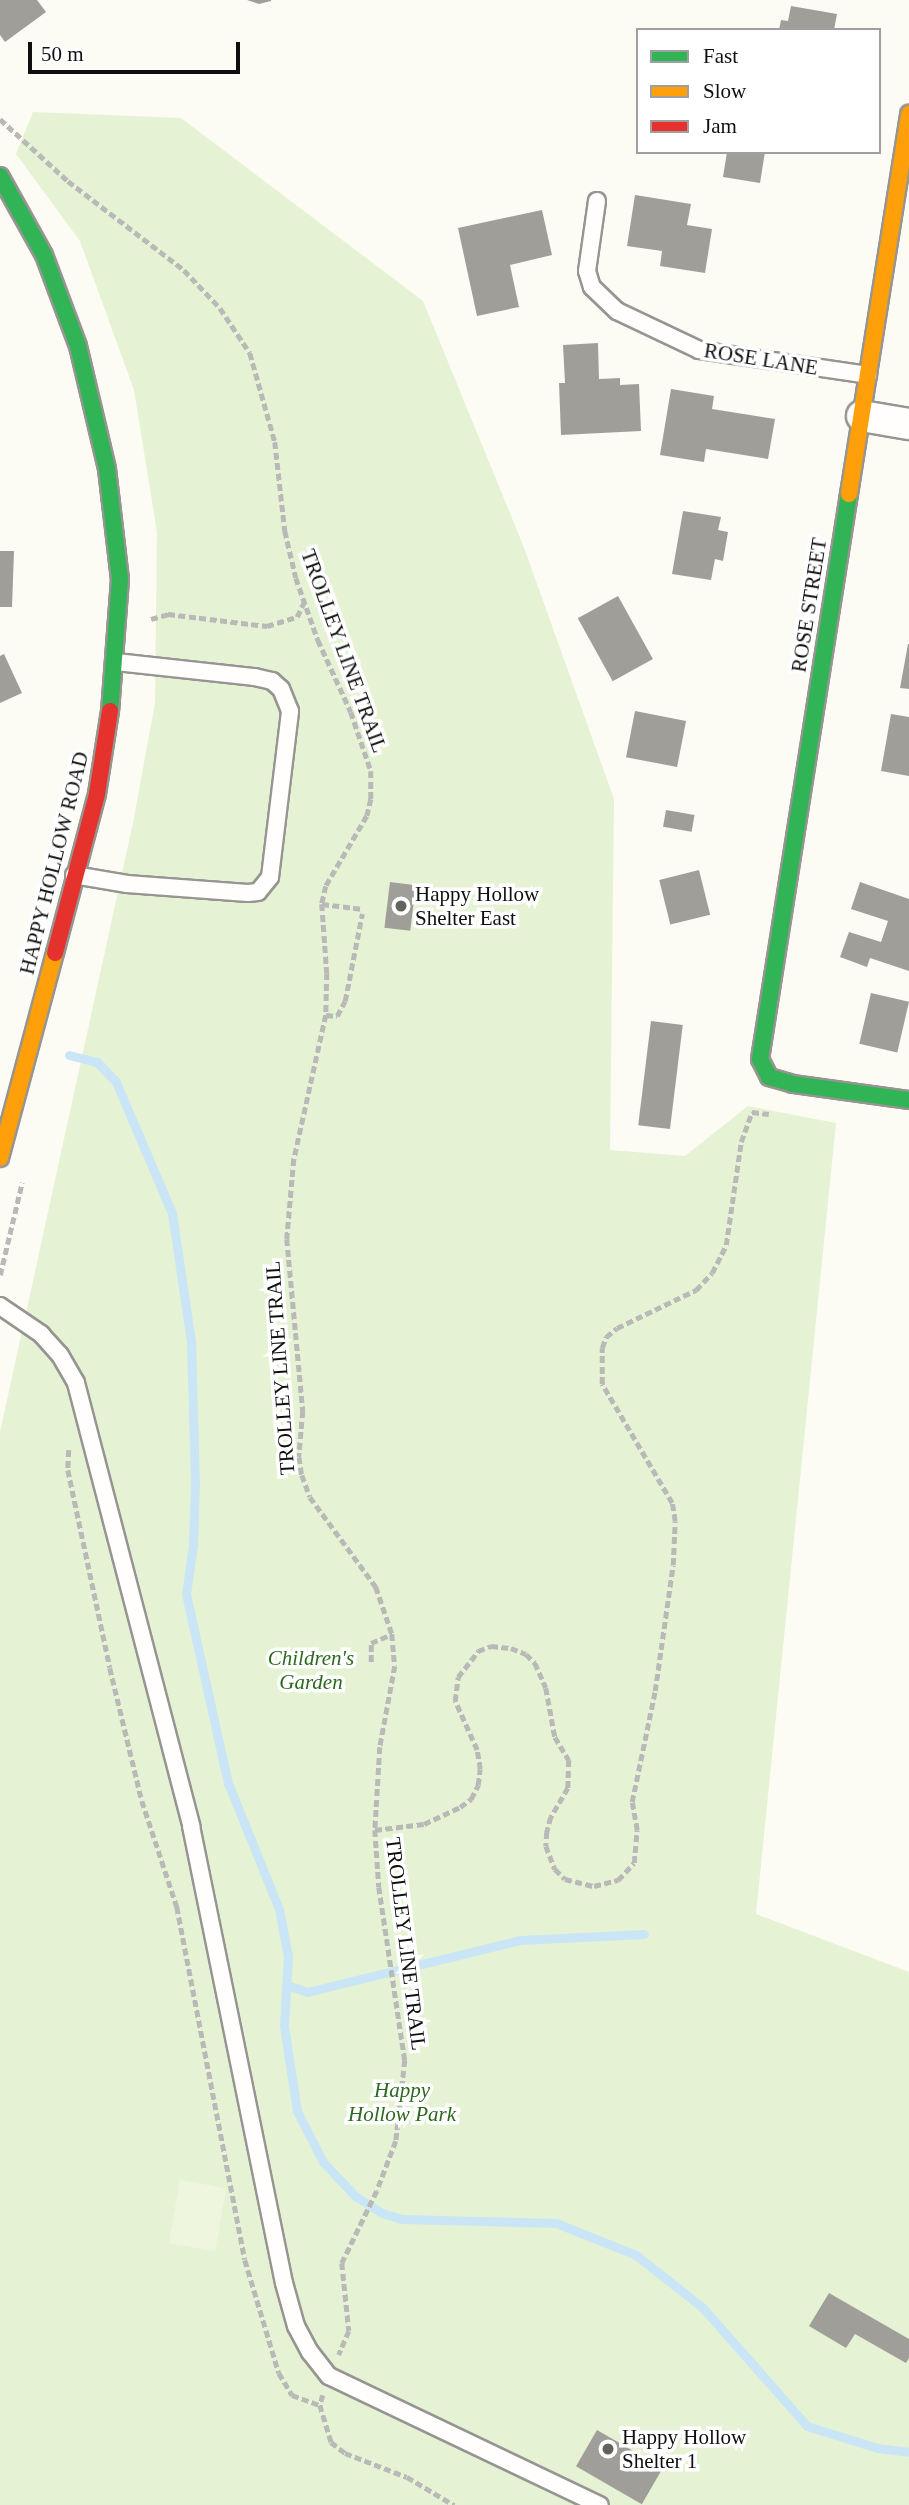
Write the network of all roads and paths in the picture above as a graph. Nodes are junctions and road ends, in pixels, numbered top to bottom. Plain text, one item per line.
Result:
1 (909, 114) edge
2 (1, 119) edge
3 (0, 176) edge
4 (597, 201) dead end
5 (892, 222) junction
6 (909, 225) edge
7 (868, 375) junction
8 (862, 416) junction
9 (909, 424) edge
10 (304, 601) junction
11 (115, 662) junction
12 (140, 665) junction
13 (75, 875) junction
14 (322, 904) junction
15 (326, 1015) junction
16 (10, 1078) edge
17 (909, 1100) edge
18 (778, 1115) dead end
19 (0, 1158) edge
20 (5, 1257) dead end
21 (0, 1275) edge
22 (0, 1306) edge
23 (70, 1445) dead end
24 (392, 1633) junction
25 (371, 1662) dead end
26 (375, 1830) junction
27 (363, 2219) dead end
28 (320, 2405) dead end
29 (600, 2505) edge

1 - 5 street, ROSE STREET
2 - 10 path, TROLLEY LINE TRAIL
3 - 11 street, HAPPY HOLLOW ROAD
4 - 7 lane, ROSE LANE
5 - 6 lane
5 - 7 street, ROSE STREET
7 - 8 street, ROSE STREET
8 - 9 street
8 - 17 street, ROSE STREET
10 - 12 path
10 - 14 path, TROLLEY LINE TRAIL
11 - 12 lane
11 - 13 street, HAPPY HOLLOW ROAD
12 - 13 lane
13 - 16 street, HAPPY HOLLOW ROAD
14 - 15 path, TROLLEY LINE TRAIL
14 - 15 path
15 - 24 path, TROLLEY LINE TRAIL
16 - 19 street, HAPPY HOLLOW ROAD
18 - 26 path
20 - 21 path
22 - 29 lane
23 - 28 path
24 - 25 path
24 - 26 path, TROLLEY LINE TRAIL
26 - 27 path, TROLLEY LINE TRAIL

